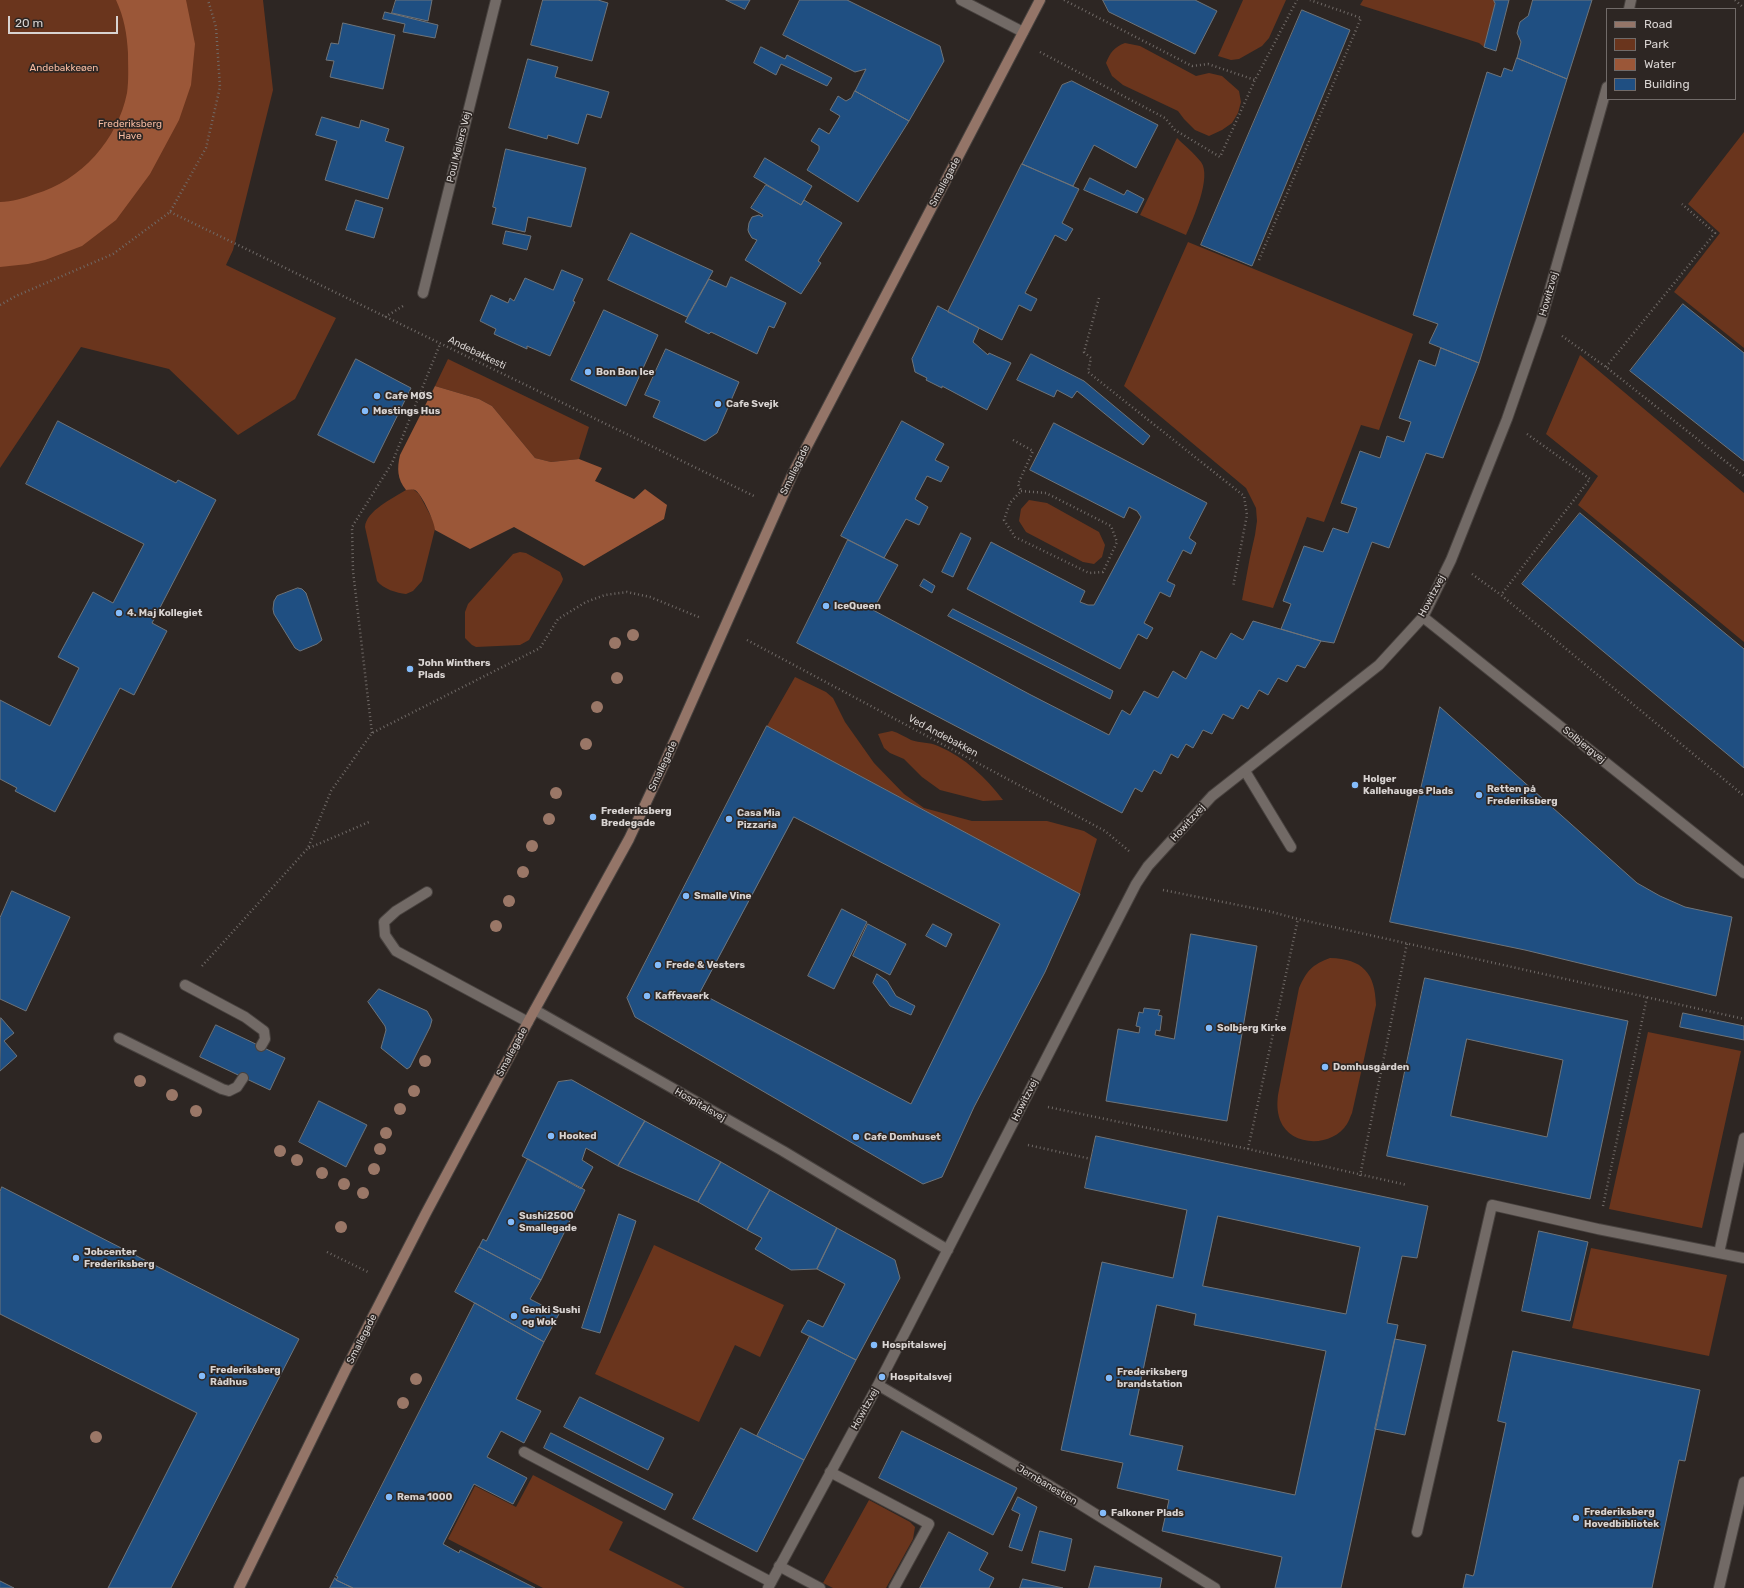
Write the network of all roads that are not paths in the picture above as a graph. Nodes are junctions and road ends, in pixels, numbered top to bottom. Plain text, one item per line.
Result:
1 (496, 0) edge
2 (961, 0) edge
3 (1040, 0) edge
4 (1023, 32) junction
5 (1606, 91) edge
6 (423, 293) dead end
7 (1423, 617) junction
8 (1245, 771) junction
9 (1291, 847) dead end
10 (1744, 873) edge
11 (427, 892) dead end
12 (185, 985) dead end
13 (535, 1010) junction
14 (528, 1022) junction
15 (119, 1038) dead end
16 (261, 1046) dead end
17 (243, 1078) dead end
18 (1744, 1138) edge
19 (948, 1250) junction
20 (1719, 1253) junction
21 (1744, 1258) edge
22 (878, 1385) junction
23 (524, 1452) dead end
24 (830, 1472) junction
25 (1744, 1482) edge
26 (1416, 1532) dead end
27 (779, 1566) junction
28 (770, 1585) edge
29 (239, 1588) edge
30 (820, 1588) edge
31 (894, 1588) edge
32 (1214, 1588) edge
33 (1719, 1588) edge

1 - 6 street, Poul Møllers Vej
2 - 4 street
3 - 4 street, Smallegade
4 - 13 street, Smallegade
5 - 7 street, Howitzvej
7 - 8 street, Howitzvej
7 - 10 street, Solbjergvej
8 - 9 street
8 - 19 street, Howitzvej
11 - 14 street
12 - 16 street
13 - 14 street, Smallegade
13 - 19 street, Hospitalsvej
14 - 29 street, Smallegade
15 - 17 street
18 - 20 street
19 - 22 street, Howitzvej
20 - 21 street
20 - 26 street
22 - 24 street, Howitzvej
22 - 32 street, Jernbanestien
23 - 28 street
24 - 27 street, Howitzvej
24 - 31 street
25 - 33 street
27 - 28 street, Howitzvej
27 - 30 street

